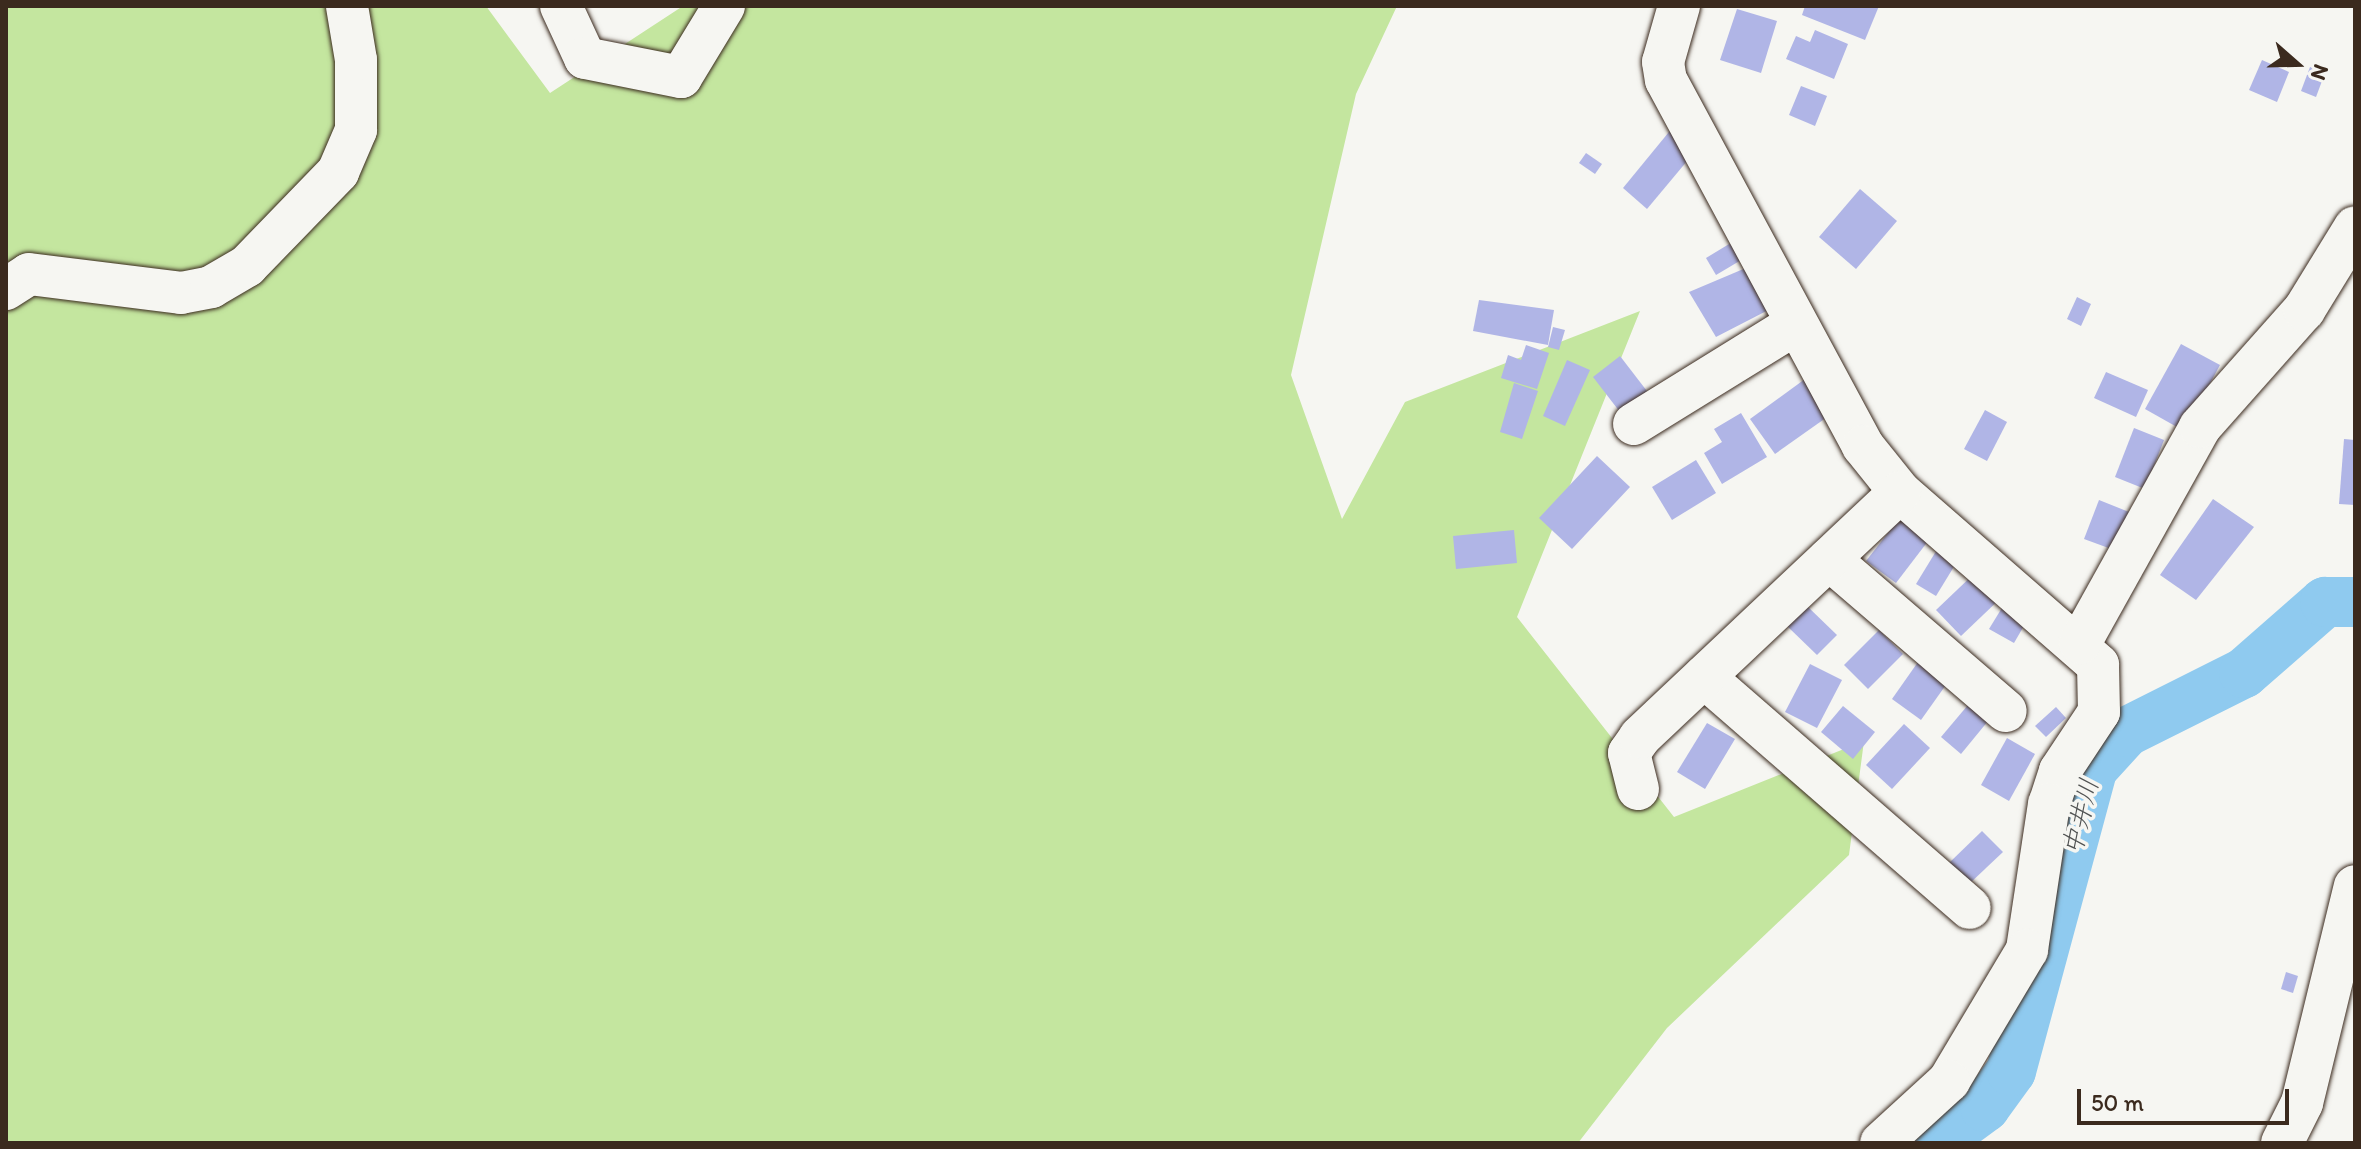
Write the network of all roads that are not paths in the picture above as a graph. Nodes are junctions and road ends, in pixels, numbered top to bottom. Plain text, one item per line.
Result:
1 (347, 6) edge
2 (561, 6) edge
3 (724, 6) edge
4 (1679, 6) edge
5 (2355, 227) edge
6 (6, 289) edge
7 (1796, 324) junction
8 (1634, 424) dead end
9 (1900, 492) junction
10 (1829, 559) junction
11 (2080, 643) junction
12 (1704, 677) junction
13 (2006, 711) dead end
14 (1638, 789) dead end
15 (2355, 886) edge
16 (1970, 908) dead end
17 (1881, 1143) edge
18 (2282, 1143) edge

1 - 6 street
2 - 3 street
4 - 7 street
5 - 11 street
7 - 8 street
7 - 9 street
9 - 10 street
9 - 11 street
10 - 12 street
10 - 13 street
11 - 17 street
12 - 14 street
12 - 16 street
15 - 18 street

